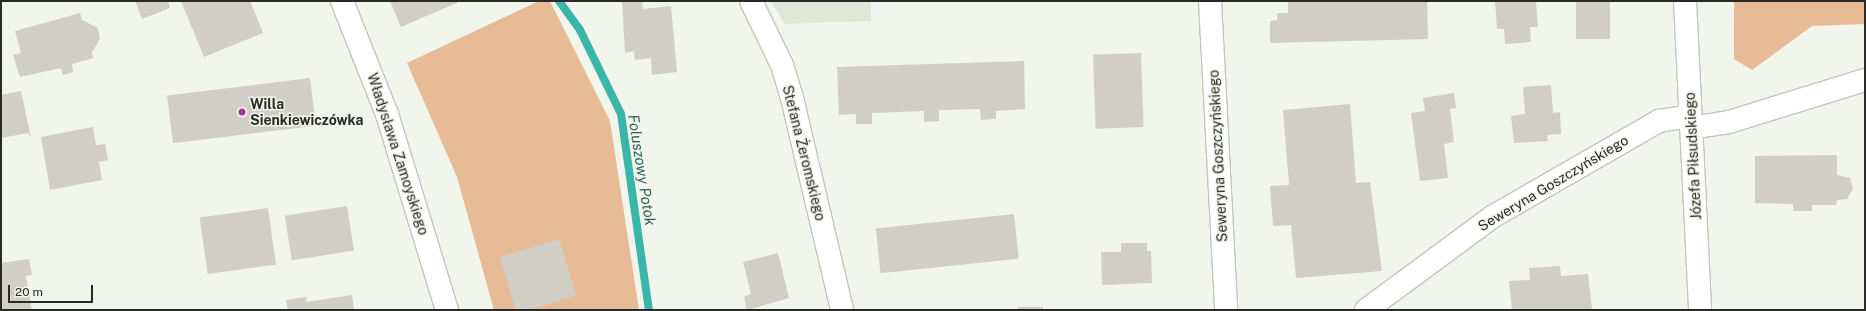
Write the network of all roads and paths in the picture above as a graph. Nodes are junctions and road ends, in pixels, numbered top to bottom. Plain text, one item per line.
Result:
1 (342, 1) edge
2 (751, 1) edge
3 (1210, 1) edge
4 (1685, 1) edge
5 (1865, 80) edge
6 (1690, 122) junction
7 (447, 310) edge
8 (842, 310) edge
9 (1226, 310) edge
10 (1366, 310) edge
11 (1700, 310) edge

1 - 7 street, Władysława Zamoyskiego
2 - 8 street, Stefana Żeromskiego
3 - 9 street, Seweryna Goszczyńskiego
4 - 6 street, Józefa Piłsudskiego
5 - 6 street, Seweryna Goszczyńskiego
6 - 10 street, Seweryna Goszczyńskiego
6 - 11 street, Józefa Piłsudskiego

